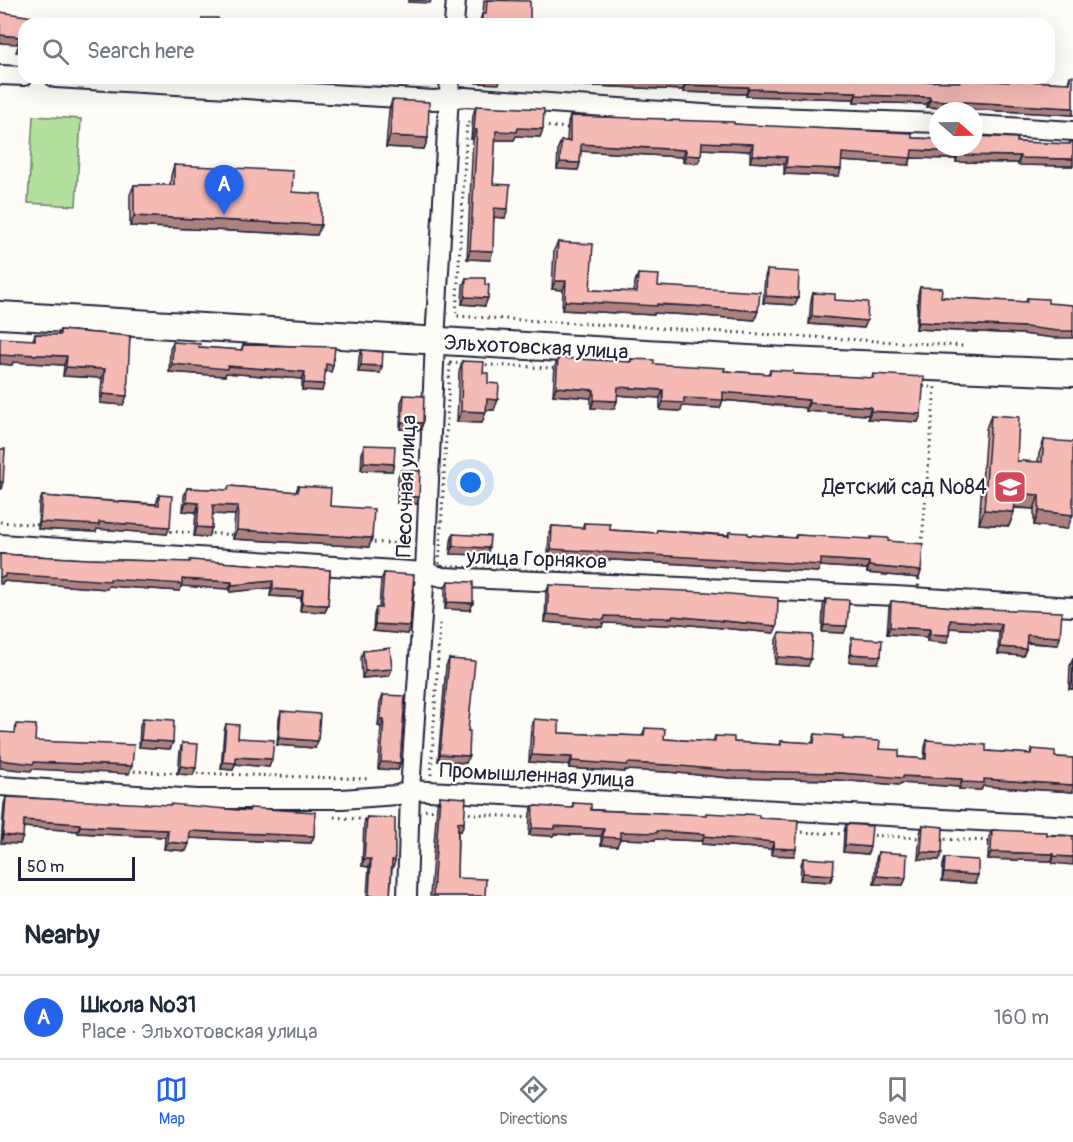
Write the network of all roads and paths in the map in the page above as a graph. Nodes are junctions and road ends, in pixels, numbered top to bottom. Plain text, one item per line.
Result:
1 (456, 0) edge
2 (454, 18) edge
3 (0, 75) edge
4 (18, 76) edge
5 (162, 84) edge
6 (450, 84) edge
7 (449, 100) junction
8 (479, 123) edge
9 (929, 123) edge
10 (538, 126) edge
11 (983, 126) edge
12 (574, 128) edge
13 (1073, 131) edge
14 (0, 315) edge
15 (435, 341) junction
16 (966, 346) dead end
17 (1073, 373) edge
18 (0, 522) edge
19 (48, 525) edge
20 (154, 531) edge
21 (238, 535) edge
22 (368, 542) edge
23 (0, 544) edge
24 (416, 544) dead end
25 (432, 569) junction
26 (918, 589) dead end
27 (1073, 607) edge
28 (440, 623) dead end
29 (117, 771) edge
30 (375, 779) dead end
31 (431, 783) dead end
32 (0, 786) edge
33 (410, 790) junction
34 (425, 810) dead end
35 (449, 812) edge
36 (460, 813) edge
37 (532, 818) edge
38 (1073, 826) edge
39 (791, 831) edge
40 (850, 834) edge
41 (861, 835) edge
42 (1002, 842) edge
43 (407, 896) edge

1 - 2 street
3 - 4 street
5 - 7 street
6 - 7 street, Песочная улица
7 - 9 street
7 - 15 street, Песочная улица
8 - 16 path
10 - 12 path
11 - 13 street
14 - 15 street, Эльхотовская улица
15 - 17 street, Эльхотовская улица
15 - 25 street, Песочная улица
18 - 19 path
20 - 21 path
22 - 24 path
23 - 25 street, улица Горняков
25 - 26 path
25 - 27 street, улица Горняков
25 - 33 street, Песочная улица
28 - 31 path
29 - 30 path
32 - 33 street, Промышленная улица
33 - 38 street, Промышленная улица
33 - 43 street, Песочная улица
34 - 35 path
36 - 37 path
39 - 40 path
41 - 42 path

